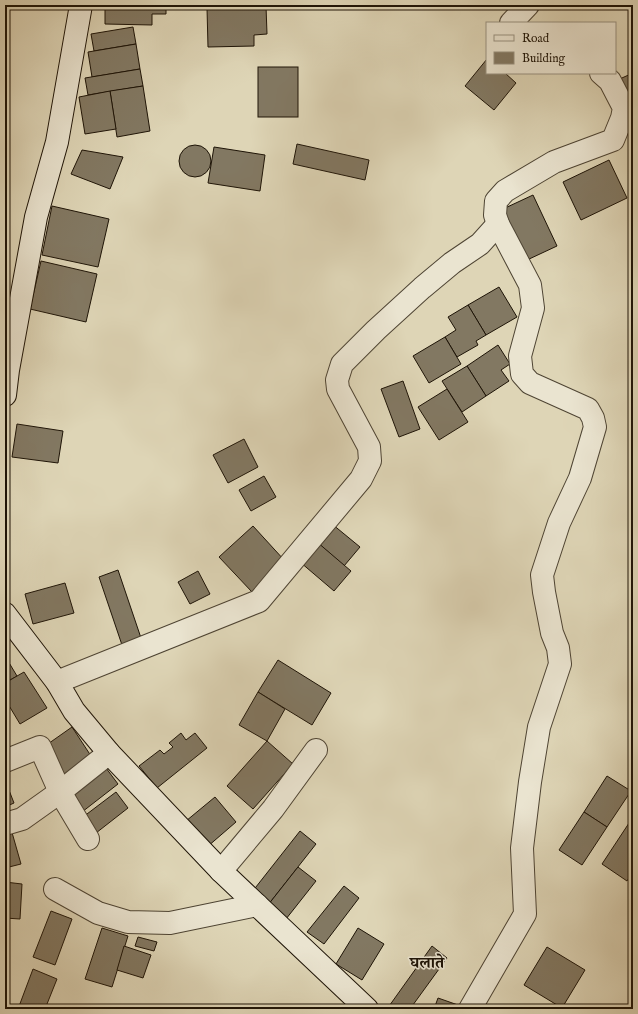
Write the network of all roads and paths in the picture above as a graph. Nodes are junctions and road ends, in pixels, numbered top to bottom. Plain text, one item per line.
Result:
1 (81, 5) edge
2 (528, 5) edge
3 (512, 22) edge
4 (602, 74) edge
5 (498, 224) junction
6 (5, 394) edge
7 (5, 614) edge
8 (57, 682) junction
9 (316, 750) dead end
10 (110, 753) junction
11 (5, 761) edge
12 (60, 792) junction
13 (5, 824) edge
14 (88, 839) dead end
15 (221, 871) junction
16 (55, 889) dead end
17 (257, 905) junction
18 (367, 1009) edge
19 (470, 1009) edge

1 - 6 street
2 - 3 street
4 - 5 street
5 - 8 street
5 - 19 street
7 - 8 street
8 - 10 street
9 - 15 street
10 - 12 street
10 - 15 street
11 - 12 street
12 - 13 street
12 - 14 street
15 - 17 street
16 - 17 street
17 - 18 street

